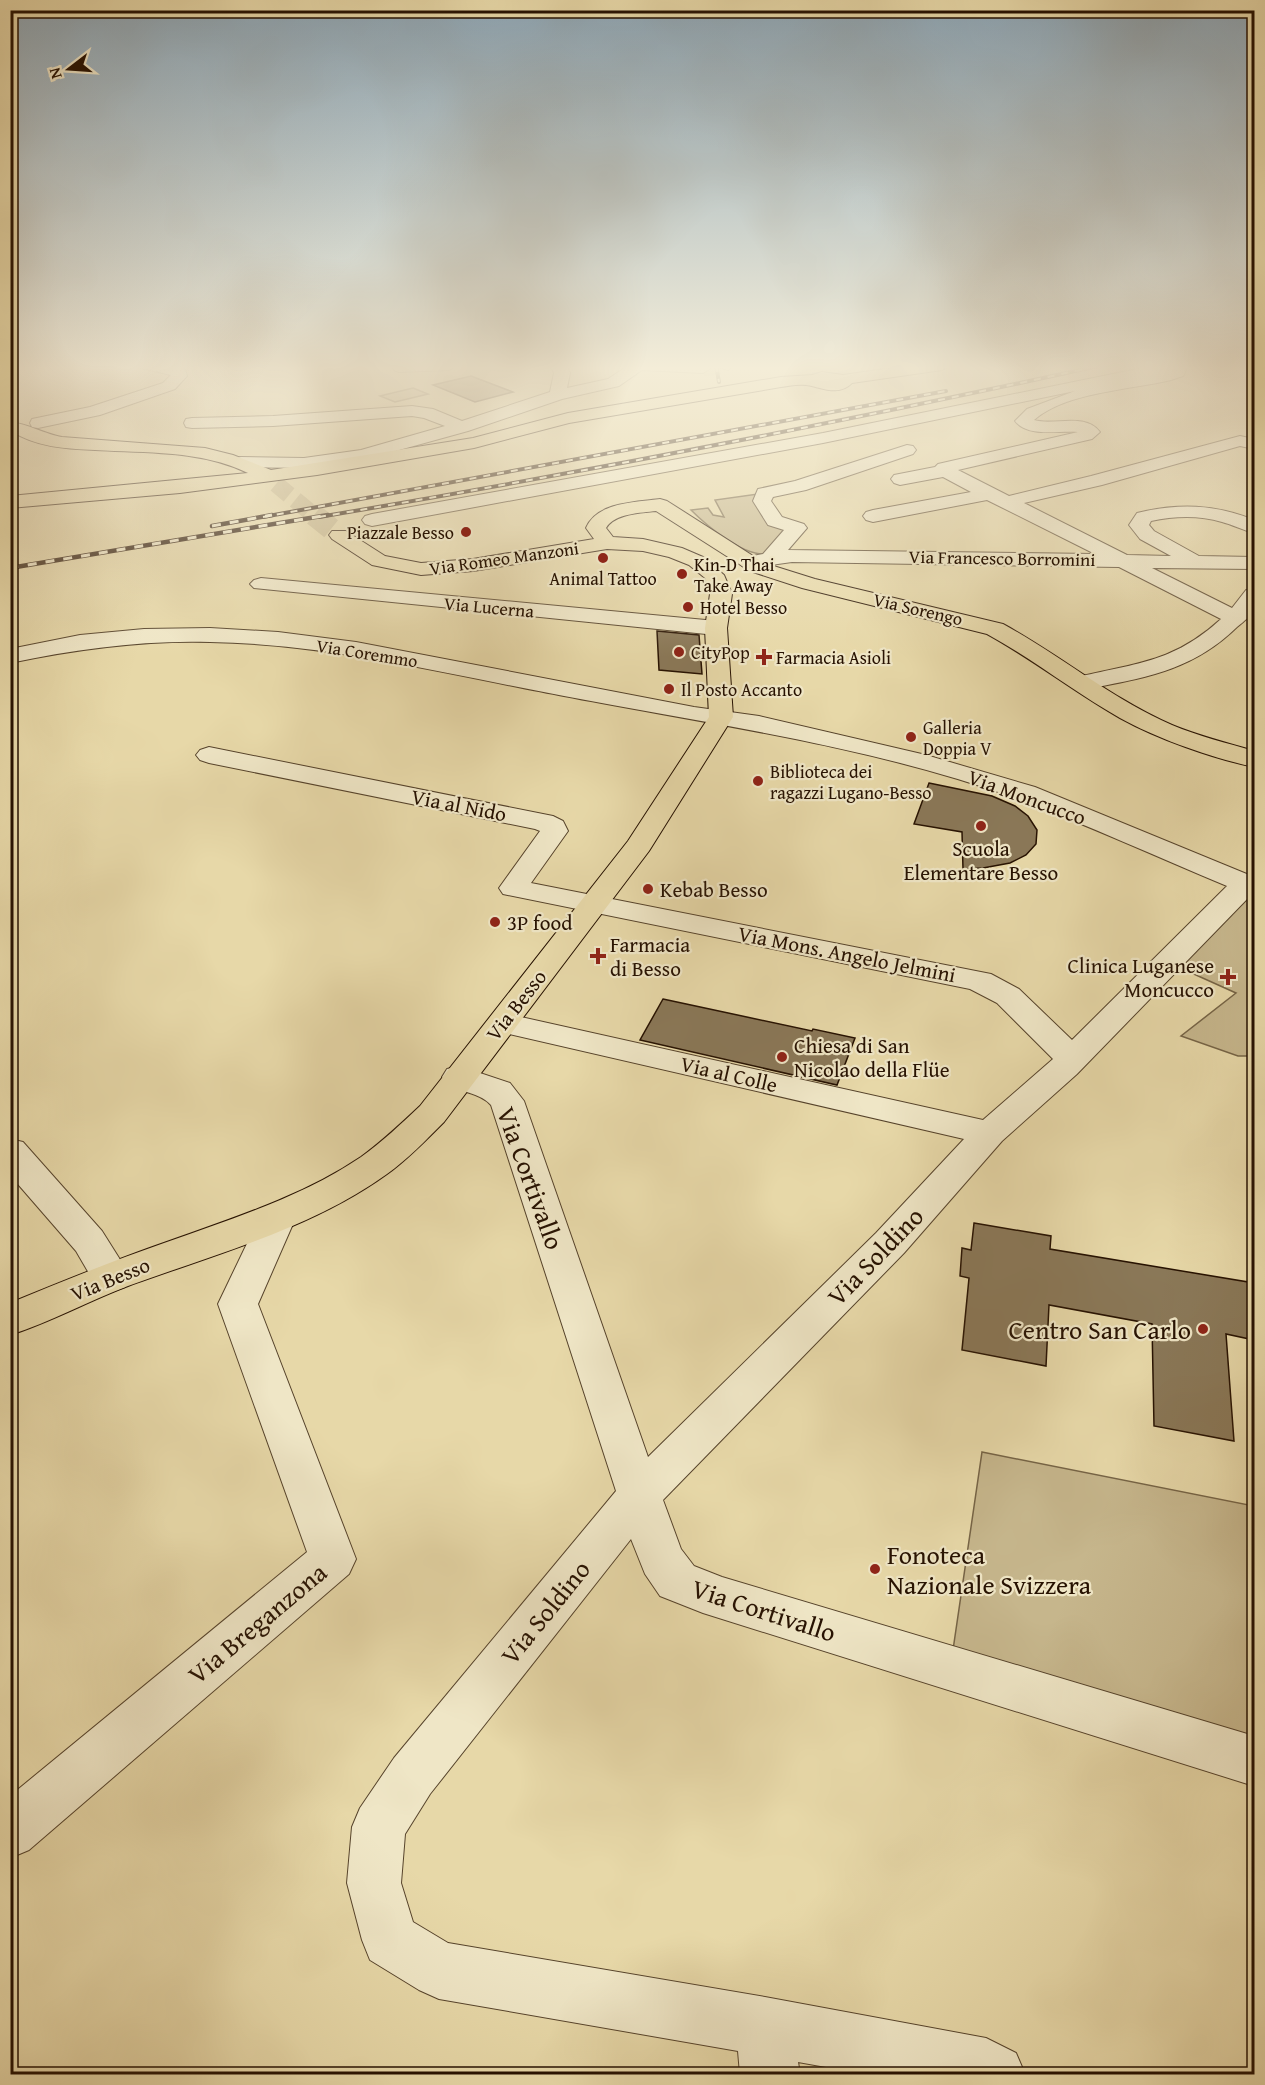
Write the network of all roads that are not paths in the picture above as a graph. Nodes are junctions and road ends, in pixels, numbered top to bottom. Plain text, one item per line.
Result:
1 (199, 462) edge
2 (240, 462) edge
3 (259, 462) edge
4 (311, 462) edge
5 (369, 462) edge
6 (692, 462) edge
7 (870, 462) edge
8 (969, 462) edge
9 (1170, 462) edge
10 (945, 471) junction
11 (626, 475) junction
12 (900, 479) dead end
13 (272, 480) junction
14 (1095, 481) junction
15 (198, 485) junction
16 (997, 498) junction
17 (10, 502) edge
18 (660, 505) junction
19 (1163, 511) junction
20 (873, 516) dead end
21 (372, 520) dead end
22 (1254, 527) edge
23 (339, 535) tunnel mouth
24 (607, 543) junction
25 (1120, 559) junction
26 (760, 560) junction
27 (1196, 560) junction
28 (1254, 563) edge
29 (261, 584) dead end
30 (1254, 595) edge
31 (1236, 618) junction
32 (716, 628) junction
33 (10, 656) edge
34 (1082, 683) junction
35 (721, 717) junction
36 (209, 755) dead end
37 (1254, 759) edge
38 (1250, 885) edge
39 (596, 903) junction
40 (503, 1023) junction
41 (1072, 1059) junction
42 (459, 1077) junction
43 (990, 1133) junction
44 (10, 1151) edge
45 (277, 1217) junction
46 (111, 1277) junction
47 (10, 1320) edge
48 (639, 1496) junction
49 (1254, 1761) edge
50 (10, 1832) edge
51 (768, 2050) edge
52 (995, 2074) edge

1 - 15 main road
2 - 13 main road
3 - 4 street
5 - 13 main road
6 - 11 street
7 - 26 street
8 - 10 street
9 - 14 street
10 - 12 street
10 - 16 street
11 - 18 street
11 - 21 street
13 - 15 main road
14 - 16 street
14 - 19 street
15 - 17 main road
16 - 20 street
16 - 25 street
18 - 24 main road
18 - 26 main road, Via Sorengo
19 - 22 street
19 - 27 street
23 - 24 main road, Via Romeo Manzoni
24 - 32 main road
25 - 26 street, Via Francesco Borromini
25 - 27 street, Via Francesco Borromini
25 - 31 street
26 - 34 main road, Via Sorengo
27 - 28 street, Via Francesco Borromini
29 - 32 street, Via Lucerna
30 - 31 street
31 - 34 street
32 - 35 main road
33 - 35 street, Via Coremmo
34 - 37 main road, Via Sorengo
35 - 38 street, Via Moncucco
35 - 39 main road, Via Besso
36 - 39 street, Via al Nido
38 - 41 street, Via Soldino
39 - 40 main road, Via Besso
39 - 41 street, Via Mons. Angelo Jelmini
40 - 42 main road, Via Besso
40 - 43 street, Via al Colle
41 - 43 street, Via Soldino
42 - 45 main road, Via Besso
42 - 48 street, Via Cortivallo
43 - 48 street, Via Soldino
44 - 46 street
45 - 46 main road, Via Besso
45 - 50 street, Via Breganzona
46 - 47 main road, Via Besso
48 - 49 street, Via Cortivallo
48 - 51 street, Via Soldino
51 - 52 street, Via Soldino

